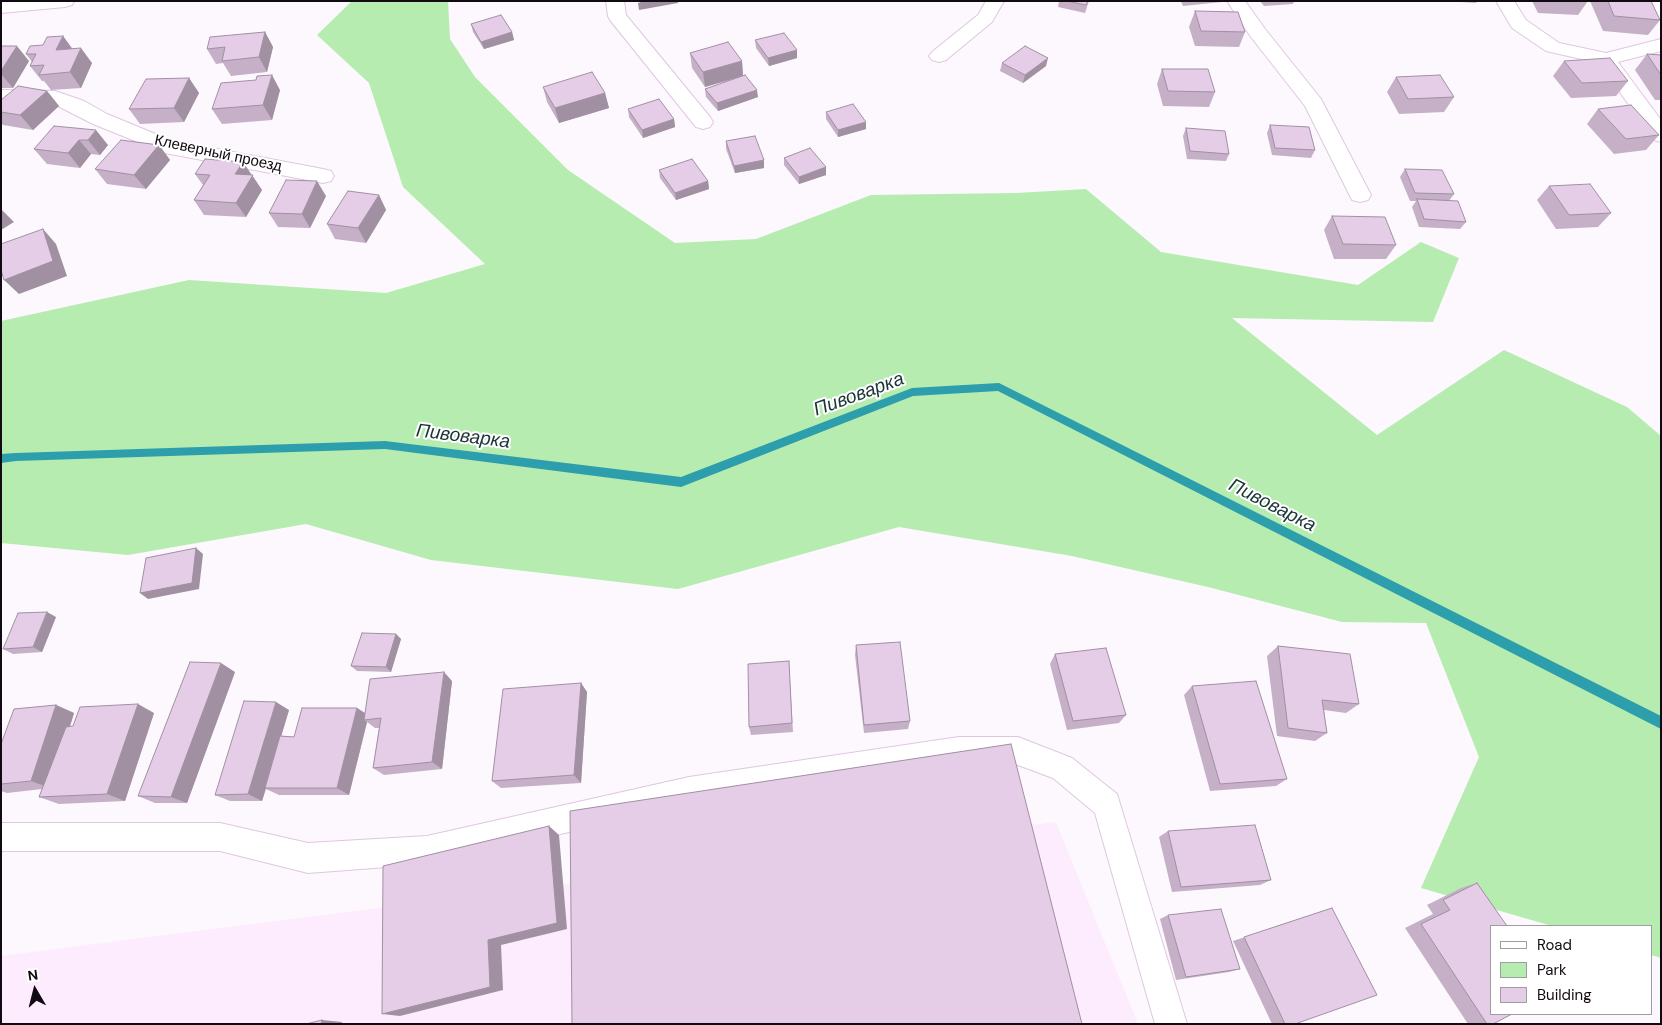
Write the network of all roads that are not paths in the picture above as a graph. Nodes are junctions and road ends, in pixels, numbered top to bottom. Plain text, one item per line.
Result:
1 (65, 1) edge
2 (614, 1) edge
3 (995, 1) edge
4 (1236, 1) edge
5 (1505, 1) edge
6 (1, 7) edge
7 (1661, 45) edge
8 (939, 56) dead end
9 (1606, 60) junction
10 (1, 96) edge
11 (703, 122) dead end
12 (1661, 135) edge
13 (323, 176) dead end
14 (1360, 195) dead end
15 (1, 837) edge
16 (1171, 1024) edge

1 - 6 street
2 - 11 street
3 - 8 street
4 - 14 street
5 - 9 street
7 - 9 street
9 - 12 street
10 - 13 street, Клеверный проезд
15 - 16 lane

